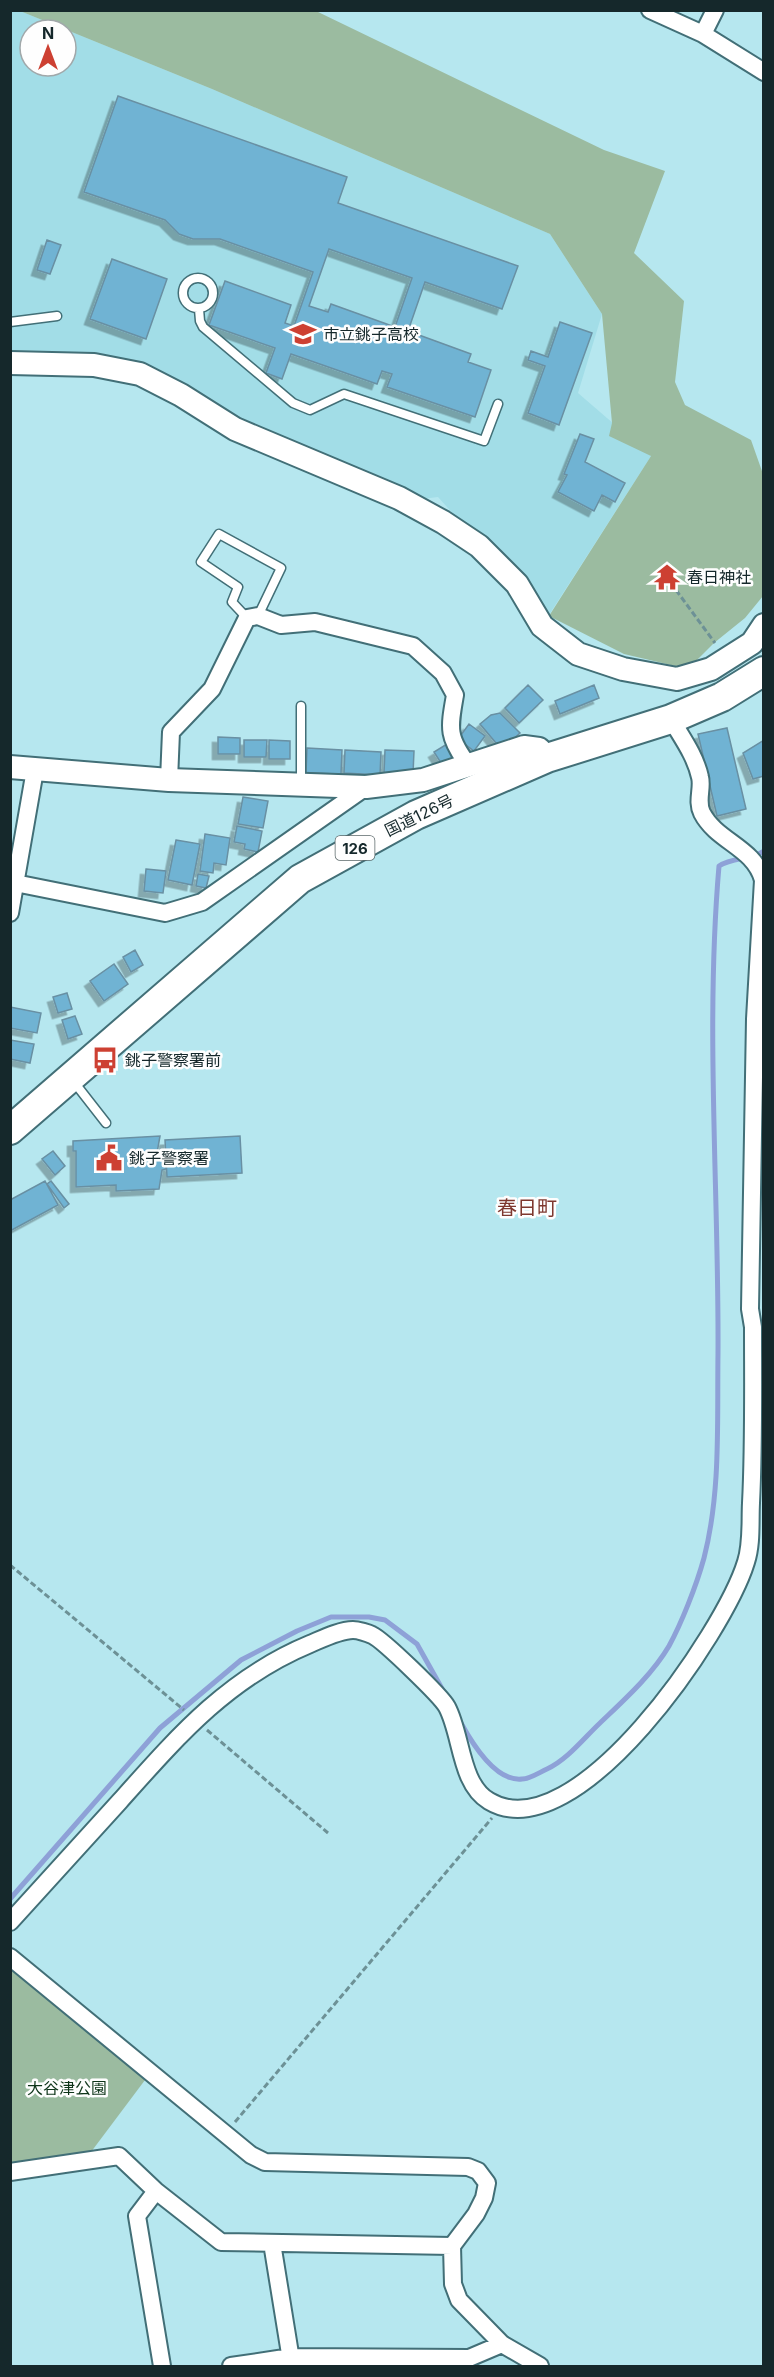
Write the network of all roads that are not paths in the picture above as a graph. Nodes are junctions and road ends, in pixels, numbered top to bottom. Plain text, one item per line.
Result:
1 (650, 10) edge
2 (715, 10) edge
3 (703, 34) junction
4 (764, 72) edge
5 (200, 309) dead end
6 (57, 316) dead end
7 (10, 322) edge
8 (10, 363) edge
9 (498, 404) dead end
10 (253, 617) junction
11 (764, 625) edge
12 (764, 671) edge
13 (301, 706) dead end
14 (671, 719) junction
15 (547, 758) junction
16 (469, 766) junction
17 (10, 767) edge
18 (35, 770) junction
19 (169, 780) junction
20 (301, 785) junction
21 (366, 787) junction
22 (13, 883) edge
23 (10, 913) edge
24 (70, 1077) junction
25 (106, 1123) dead end
26 (10, 1130) edge
27 (757, 1307) edge
28 (758, 1468) edge
29 (10, 1922) edge
30 (10, 1957) edge
31 (10, 2172) edge
32 (156, 2191) junction
33 (272, 2243) junction
34 (452, 2246) junction
35 (502, 2344) junction
36 (292, 2362) edge
37 (162, 2367) edge
38 (231, 2367) edge
39 (540, 2367) edge

1 - 3 street
2 - 3 street
3 - 4 street
5 - 9 lane
6 - 7 lane
8 - 11 street
10 - 10 lane
10 - 16 street
10 - 19 street
12 - 14 highway, 国道126号 / 126
13 - 20 lane
14 - 15 highway, 国道126号 / 126
14 - 27 street
15 - 16 street
15 - 24 highway, 国道126号 / 126
16 - 21 street
17 - 18 street
18 - 19 street
18 - 22 street
19 - 20 street
20 - 21 street
21 - 22 street
22 - 23 street
24 - 25 lane
24 - 26 highway, 国道126号 / 126
27 - 28 street
28 - 29 street
30 - 34 street
31 - 32 street
32 - 33 street
32 - 37 street
33 - 34 street
33 - 36 street
34 - 35 street
35 - 36 street
35 - 39 street
36 - 38 street

